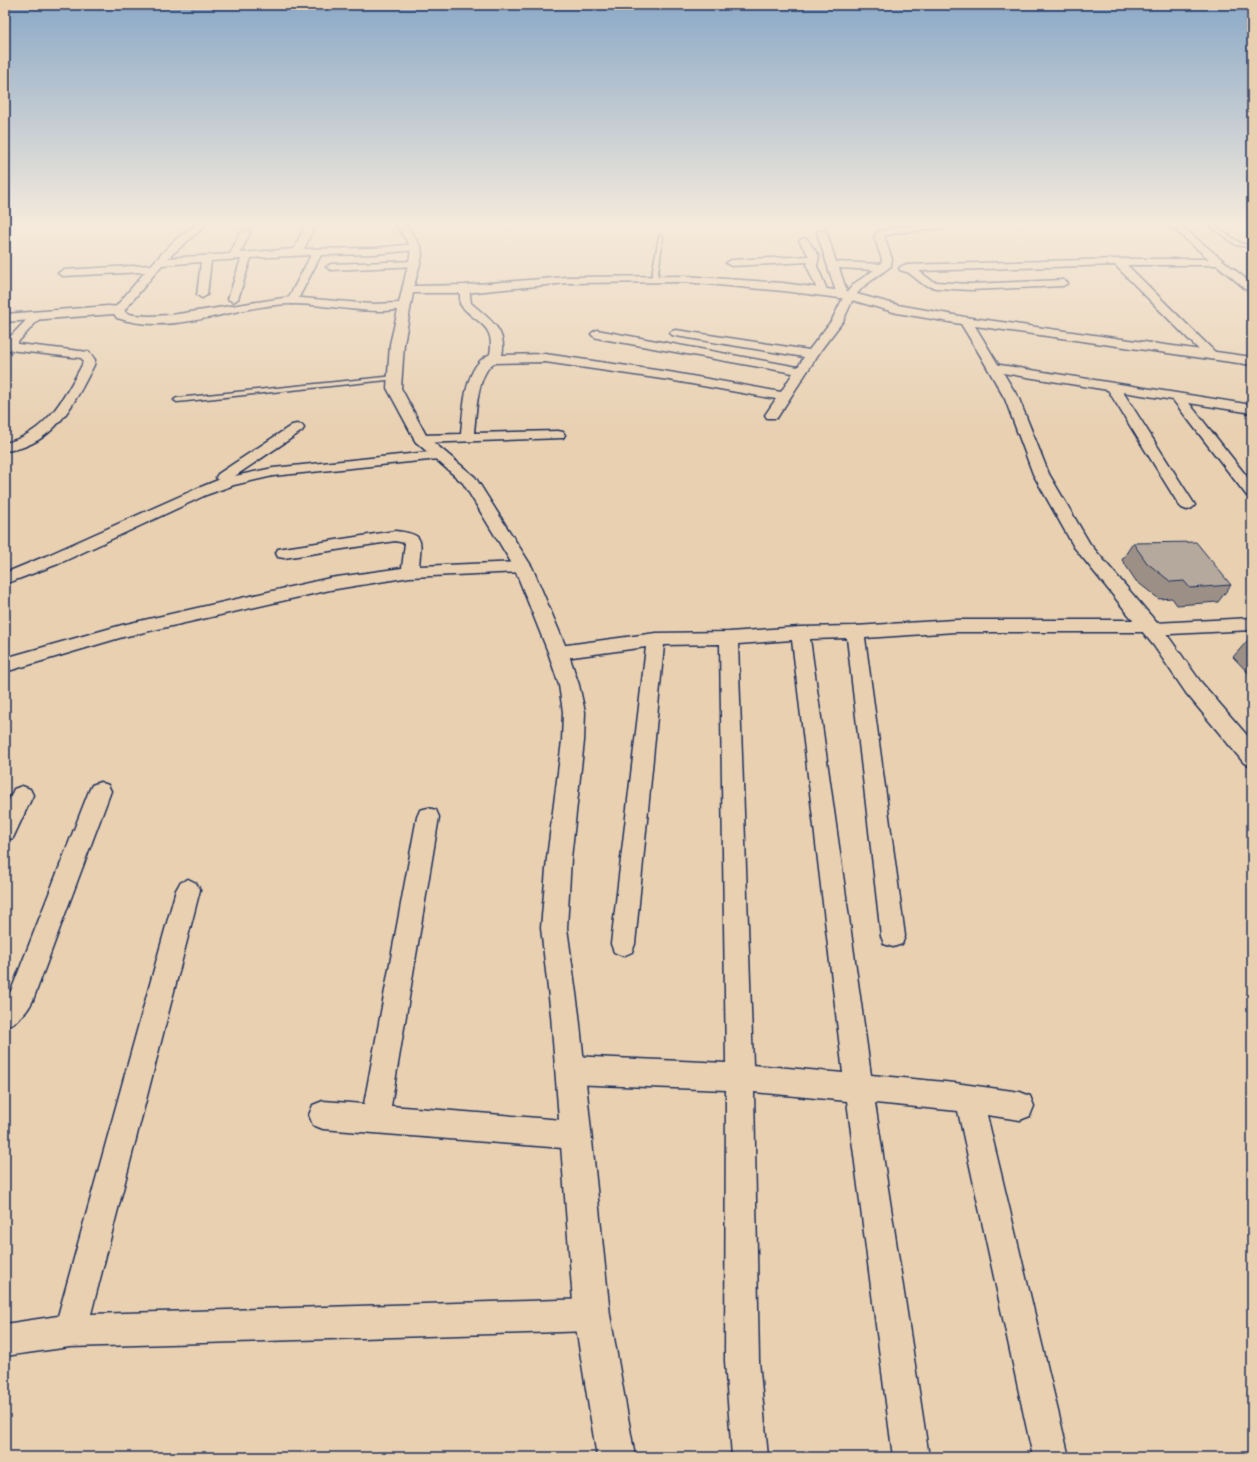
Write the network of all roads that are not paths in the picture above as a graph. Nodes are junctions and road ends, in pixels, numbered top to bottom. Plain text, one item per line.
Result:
1 (134, 293) edge
2 (235, 293) edge
3 (296, 293) edge
4 (407, 293) edge
5 (437, 293) edge
6 (465, 293) edge
7 (832, 293) edge
8 (847, 293) edge
9 (1149, 293) edge
10 (845, 295) junction
11 (406, 298) junction
12 (233, 299) dead end
13 (292, 301) junction
14 (120, 310) junction
15 (36, 316) junction
16 (5, 318) edge
17 (965, 321) junction
18 (726, 331) dead end
19 (597, 334) dead end
20 (676, 334) dead end
21 (606, 347) dead end
22 (815, 350) junction
23 (1211, 355) junction
24 (492, 359) junction
25 (684, 362) dead end
26 (1252, 362) edge
27 (994, 368) junction
28 (801, 371) junction
29 (580, 373) dead end
30 (395, 378) junction
31 (777, 380) dead end
32 (793, 383) junction
33 (1112, 387) junction
34 (1178, 398) junction
35 (177, 400) dead end
36 (778, 405) junction
37 (1245, 408) edge
38 (1252, 423) edge
39 (297, 428) dead end
40 (558, 435) dead end
41 (467, 438) junction
42 (5, 447) edge
43 (430, 447) junction
44 (201, 492) junction
45 (1252, 493) edge
46 (1187, 505) dead end
47 (284, 553) dead end
48 (523, 567) junction
49 (410, 572) junction
50 (5, 579) edge
51 (1252, 624) edge
52 (855, 632) junction
53 (1153, 632) junction
54 (800, 633) junction
55 (1252, 637) edge
56 (729, 638) junction
57 (656, 639) junction
58 (558, 652) junction
59 (5, 665) edge
60 (1252, 757) edge
61 (100, 791) dead end
62 (22, 795) dead end
63 (428, 816) dead end
64 (5, 831) edge
65 (188, 890) dead end
66 (893, 936) dead end
67 (623, 944) dead end
68 (5, 1014) edge
69 (570, 1070) junction
70 (740, 1077) junction
71 (860, 1088) junction
72 (969, 1099) junction
73 (1020, 1106) dead end
74 (324, 1115) dead end
75 (375, 1119) junction
76 (575, 1135) junction
77 (592, 1315) junction
78 (70, 1331) junction
79 (5, 1340) edge
80 (616, 1457) edge
81 (750, 1457) edge
82 (911, 1457) edge
83 (1051, 1457) edge

1 - 14 street
2 - 12 street
3 - 13 street
4 - 11 street
5 - 11 street
6 - 24 street
7 - 10 street
8 - 10 street
9 - 23 street
10 - 17 street
10 - 22 street
11 - 13 street
11 - 30 street
13 - 14 street
14 - 15 street
15 - 16 street
15 - 42 street
17 - 23 street
17 - 27 street
18 - 22 street
19 - 28 street
20 - 22 street
21 - 25 street
22 - 28 street
23 - 26 street
24 - 36 street
24 - 41 street
27 - 33 street
27 - 53 street
28 - 32 street
29 - 36 street
30 - 35 lane
30 - 43 street
31 - 32 street
32 - 36 street
33 - 34 street
33 - 46 street
34 - 37 street
34 - 45 street
37 - 38 street
39 - 44 street
40 - 41 street
41 - 43 street
43 - 44 street
43 - 48 street
44 - 50 street
47 - 49 street
48 - 49 street
48 - 58 street
49 - 59 street
51 - 53 street
52 - 53 street
52 - 54 street
52 - 66 street
53 - 55 street
53 - 60 street
54 - 56 street
54 - 71 street
56 - 57 street
56 - 70 street
57 - 58 street
57 - 67 street
58 - 69 street
61 - 68 street
62 - 64 street
63 - 75 street
65 - 78 street
69 - 70 street
69 - 76 street
70 - 71 street
70 - 81 street
71 - 72 street
71 - 82 street
72 - 73 street
72 - 83 street
74 - 75 street
75 - 76 street
76 - 77 street
77 - 78 street
77 - 80 street
78 - 79 street

